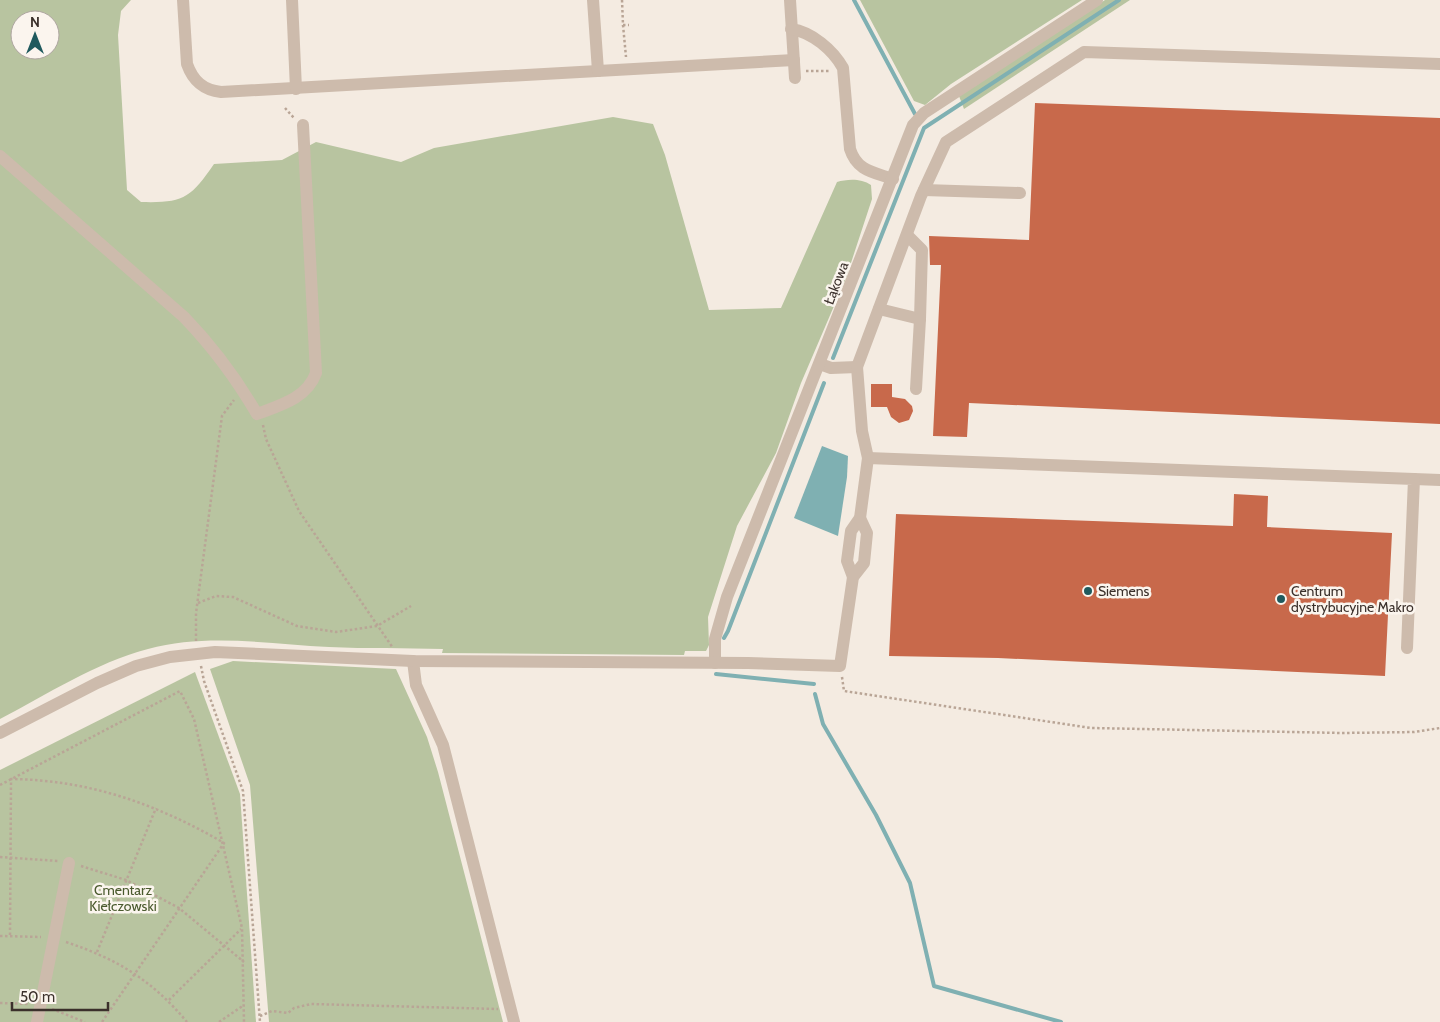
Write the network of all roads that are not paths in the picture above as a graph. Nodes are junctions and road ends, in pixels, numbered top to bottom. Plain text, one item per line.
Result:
1 (184, 0) edge
2 (292, 0) edge
3 (593, 0) edge
4 (790, 0) edge
5 (1097, 0) edge
6 (792, 29) junction
7 (1440, 64) edge
8 (598, 71) junction
9 (296, 89) junction
10 (303, 125) dead end
11 (0, 156) edge
12 (893, 179) junction
13 (924, 190) junction
14 (1020, 193) dead end
15 (907, 235) junction
16 (879, 309) junction
17 (920, 319) junction
18 (820, 364) junction
19 (857, 367) junction
20 (916, 389) dead end
21 (868, 458) junction
22 (1414, 479) junction
23 (1440, 480) edge
24 (1407, 648) dead end
25 (413, 661) junction
26 (715, 662) junction
27 (0, 733) edge
28 (69, 863) road end
29 (37, 1022) edge
30 (514, 1022) edge

1 - 9 street
2 - 9 street
3 - 8 street
4 - 6 street
5 - 12 street, Łąkowa
6 - 8 street
6 - 12 street
7 - 13 street
8 - 9 street
10 - 11 street
12 - 18 street, Łąkowa
13 - 14 street
13 - 15 street
15 - 16 street
15 - 17 street
16 - 17 street
16 - 19 street
17 - 20 street
18 - 19 street
18 - 26 street, Łąkowa
19 - 21 street
21 - 22 street
21 - 26 street
22 - 23 street
22 - 24 street
25 - 26 street
25 - 27 street
25 - 30 street
28 - 29 street

